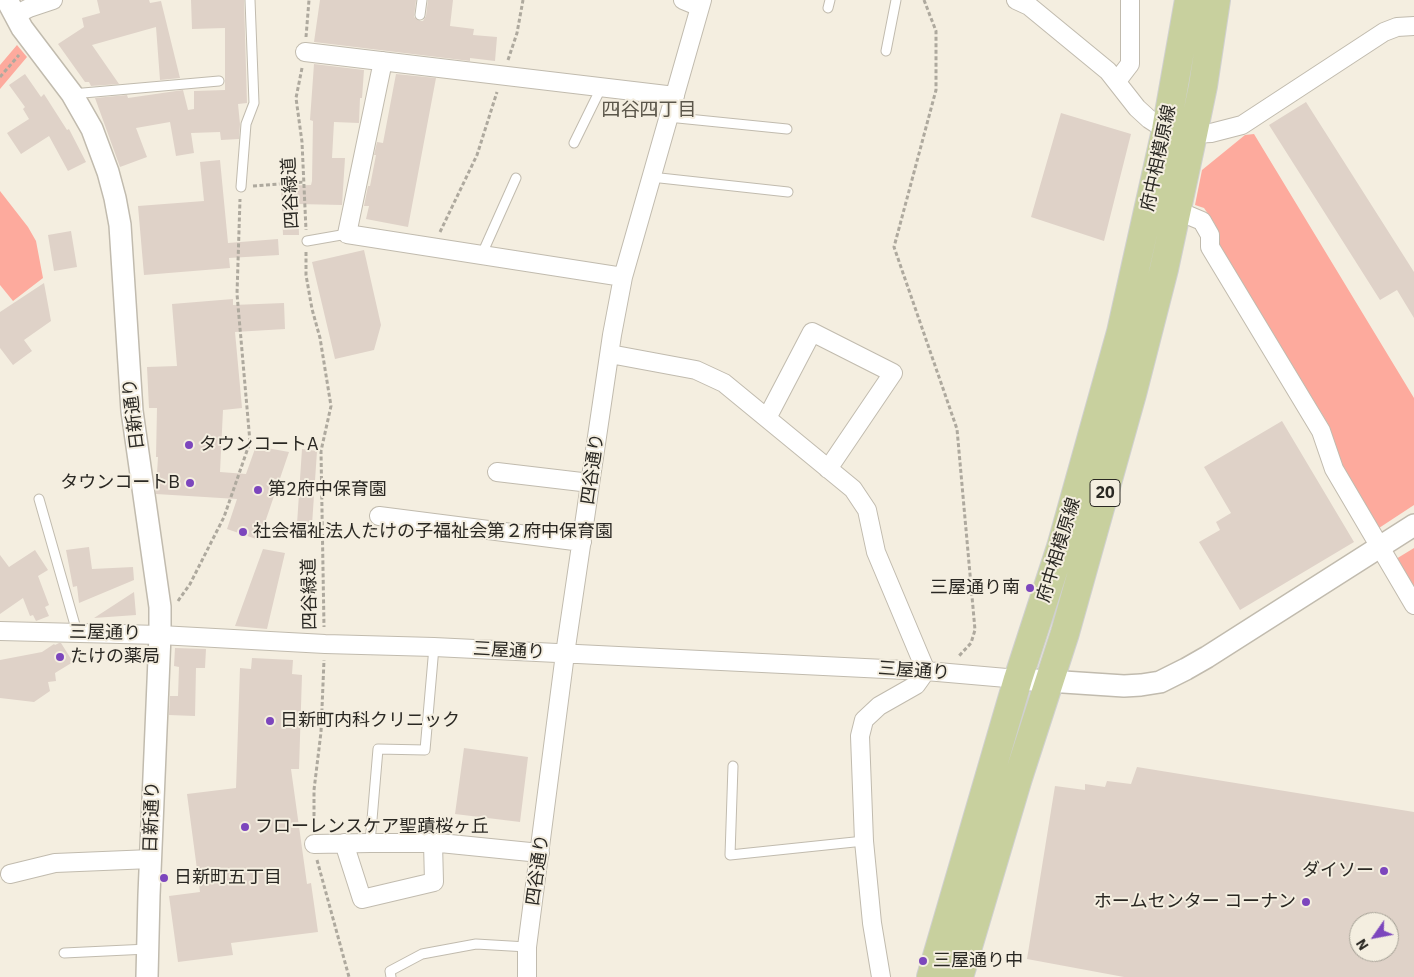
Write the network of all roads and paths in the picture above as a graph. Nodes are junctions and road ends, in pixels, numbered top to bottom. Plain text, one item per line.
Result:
1 (53, 0) edge
2 (250, 0) edge
3 (309, 0) edge
4 (422, 0) edge
5 (523, 0) edge
6 (683, 0) edge
7 (896, 0) edge
8 (924, 0) edge
9 (1130, 0) edge
10 (1189, 0) edge
11 (1216, 0) edge
12 (1026, 2) edge
13 (701, 3) edge
14 (11, 8) edge
15 (420, 15) dead end
16 (1414, 26) edge
17 (32, 42) junction
18 (886, 51) dead end
19 (305, 52) junction
20 (382, 61) junction
21 (502, 76) junction
22 (0, 77) edge
23 (219, 81) dead end
24 (1117, 81) junction
25 (601, 88) junction
26 (72, 94) junction
27 (675, 96) junction
28 (668, 118) junction
29 (787, 129) dead end
30 (1166, 130) junction
31 (1193, 134) junction
32 (574, 143) dead end
33 (651, 177) junction
34 (516, 178) dead end
35 (304, 182) junction
36 (241, 187) junction
37 (788, 192) dead end
38 (1176, 210) junction
39 (347, 234) junction
40 (307, 241) junction
41 (433, 247) junction
42 (482, 254) junction
43 (623, 277) junction
44 (610, 354) junction
45 (767, 418) junction
46 (828, 469) junction
47 (496, 472) dead end
48 (590, 483) junction
49 (39, 499) dead end
50 (379, 516) dead end
51 (1414, 525) edge
52 (582, 542) junction
53 (1379, 546) junction
54 (1414, 605) edge
55 (175, 606) dead end
56 (0, 631) edge
57 (77, 632) junction
58 (160, 634) junction
59 (325, 644) junction
60 (434, 647) junction
61 (565, 654) junction
62 (934, 672) junction
63 (1018, 679) junction
64 (1050, 680) junction
65 (733, 766) dead end
66 (864, 841) junction
67 (370, 843) junction
68 (433, 843) junction
69 (314, 844) junction
70 (344, 844) junction
71 (540, 852) junction
72 (151, 858) junction
73 (10, 874) dead end
74 (527, 947) junction
75 (148, 949) junction
76 (64, 953) dead end
77 (147, 977) edge
78 (349, 977) edge
79 (391, 977) edge
80 (527, 977) edge
81 (881, 977) edge
82 (931, 977) edge
83 (959, 977) edge

1 - 14 street
2 - 36 lane
3 - 19 path, 四谷緑道
4 - 15 lane
5 - 21 path
6 - 13 street
7 - 18 lane
8 - 62 path
9 - 24 street
10 - 30 main road, 府中相模原線 / 20
11 - 31 main road, 府中相模原線 / 20
12 - 24 street
13 - 27 street, 四谷通り
14 - 17 street, 日新通り
16 - 31 street
17 - 22 path
17 - 26 street, 日新通り
19 - 20 street
19 - 35 path, 四谷緑道
20 - 21 street
20 - 39 street
21 - 25 street
21 - 41 path
23 - 26 lane
24 - 30 street
25 - 27 street
25 - 32 lane
26 - 58 street, 日新通り
27 - 28 street, 四谷通り
28 - 29 lane
28 - 33 street, 四谷通り
30 - 31 street
30 - 63 main road, 府中相模原線 / 20
31 - 38 main road, 府中相模原線 / 20
33 - 37 lane
33 - 43 street, 四谷通り
34 - 42 lane
35 - 36 path
35 - 40 path, 四谷緑道
36 - 55 path
38 - 53 street
38 - 64 main road, 府中相模原線 / 20
39 - 40 lane
39 - 41 street
40 - 59 path, 四谷緑道
41 - 42 street
42 - 43 street
43 - 44 street, 四谷通り
44 - 45 street
44 - 48 street, 四谷通り
45 - 46 street
45 - 46 street
46 - 62 street
47 - 48 street
48 - 52 street, 四谷通り
49 - 57 lane
50 - 52 street
51 - 53 street
52 - 61 street, 四谷通り
53 - 54 street
53 - 64 street
56 - 57 street, 三屋通り
57 - 58 street, 三屋通り
58 - 59 street, 三屋通り
58 - 72 street, 日新通り
59 - 60 street, 三屋通り
59 - 69 path, 四谷緑道
60 - 61 street, 三屋通り
60 - 67 lane
61 - 62 street, 三屋通り
61 - 71 street, 四谷通り
62 - 63 street, 三屋通り
62 - 66 street
63 - 64 street
63 - 82 main road, 府中相模原線 / 20
64 - 83 main road, 府中相模原線 / 20
65 - 66 lane
66 - 81 street
67 - 68 street
67 - 70 street
68 - 70 street
68 - 71 street
69 - 70 street
69 - 78 path, 四谷緑道
71 - 74 street, 四谷通り
72 - 73 street
72 - 75 street, 日新通り
74 - 79 lane
74 - 80 street, 四谷通り
75 - 76 lane
75 - 77 street, 日新通り

